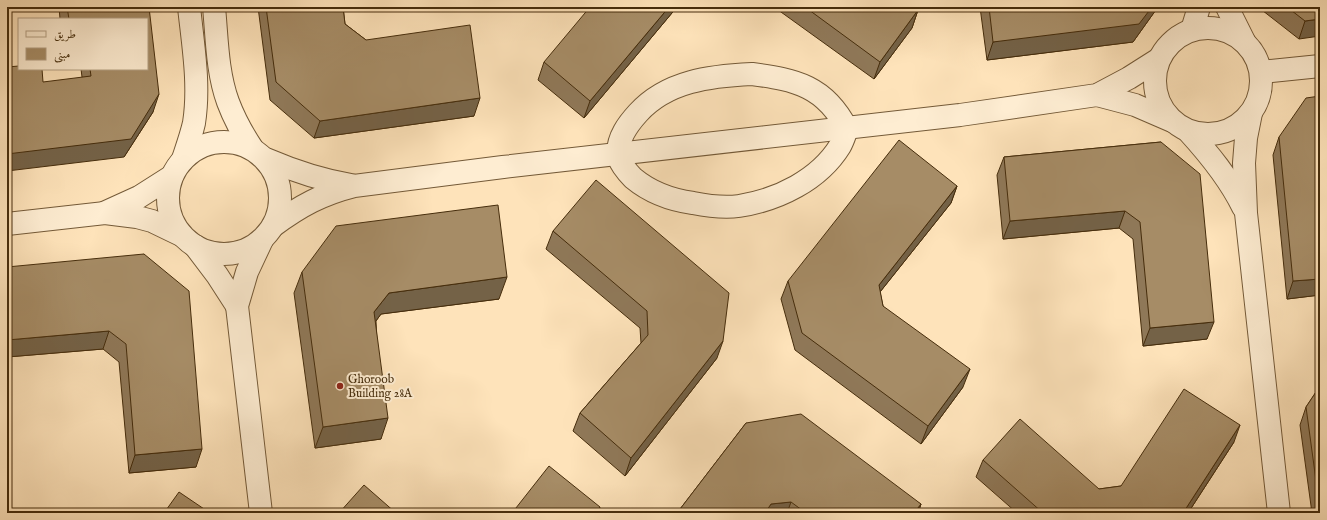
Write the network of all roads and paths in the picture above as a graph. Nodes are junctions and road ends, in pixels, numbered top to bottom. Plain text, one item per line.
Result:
1 (189, 7) edge
2 (214, 7) edge
3 (1198, 7) edge
4 (1227, 7) edge
5 (1192, 30) junction
6 (1244, 41) junction
7 (1159, 59) junction
8 (1320, 66) edge
9 (1261, 72) junction
10 (1097, 95) junction
11 (1251, 113) junction
12 (1180, 126) junction
13 (847, 129) junction
14 (259, 154) junction
15 (617, 154) junction
16 (177, 167) junction
17 (354, 186) junction
18 (105, 213) junction
19 (1246, 213) junction
20 (7, 224) edge
21 (268, 233) junction
22 (188, 240) junction
23 (237, 306) junction
24 (261, 513) edge
25 (1279, 513) edge

1 - 16 street
2 - 14 street
3 - 5 street
4 - 6 street
5 - 6 street
5 - 7 street
6 - 9 street
7 - 10 street
7 - 12 street
8 - 9 street
9 - 11 street
10 - 12 street
10 - 13 street
11 - 12 street
11 - 19 street
12 - 19 street
13 - 15 street
13 - 15 street
13 - 15 street
14 - 16 street
14 - 17 street
14 - 21 street
15 - 17 street
16 - 18 street
16 - 22 street
17 - 21 street
18 - 20 street
18 - 22 street
19 - 25 street
21 - 22 street
21 - 23 street
22 - 23 street
23 - 24 street

